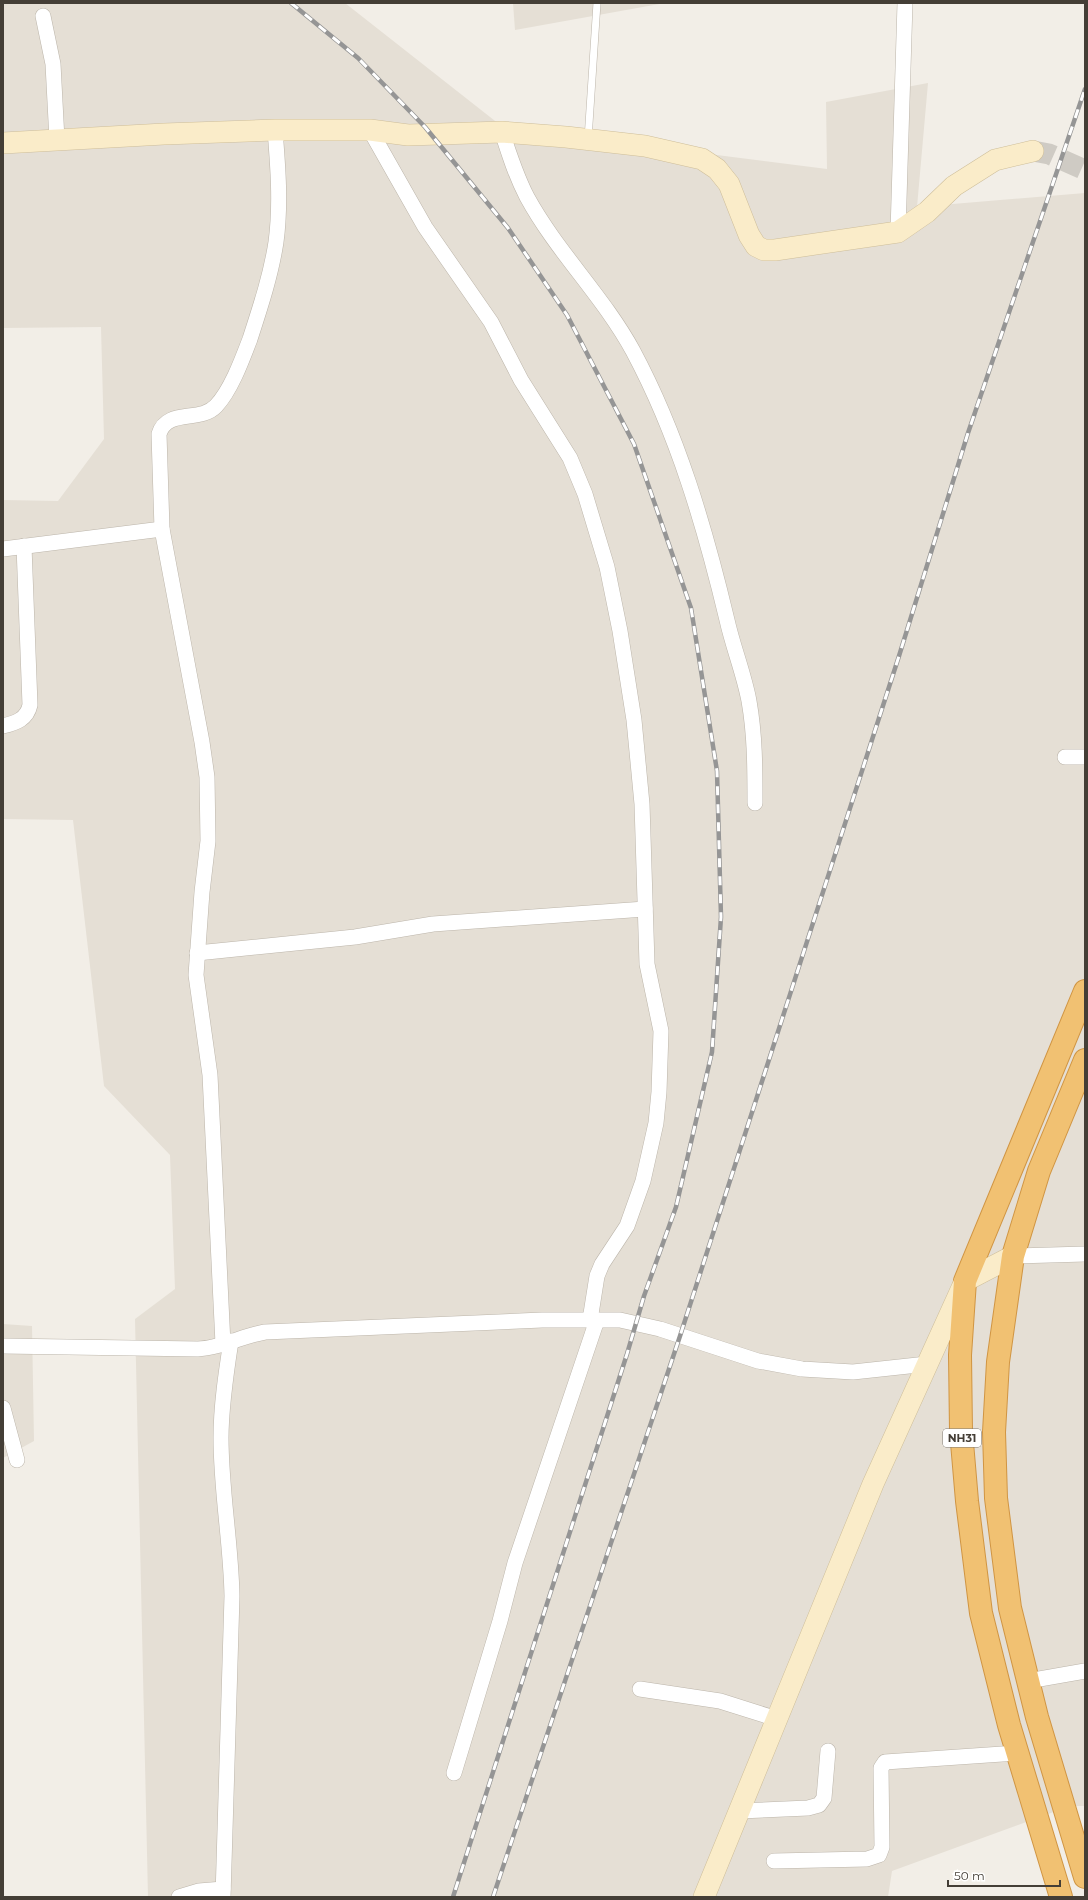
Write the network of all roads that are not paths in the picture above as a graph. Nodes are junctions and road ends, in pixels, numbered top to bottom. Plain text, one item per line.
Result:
1 (597, 3) edge
2 (905, 3) edge
3 (42, 16) dead end
4 (275, 130) junction
5 (370, 130) junction
6 (502, 132) junction
7 (588, 139) junction
8 (58, 140) junction
9 (3, 143) edge
10 (1033, 151) tunnel mouth
11 (898, 232) junction
12 (162, 529) junction
13 (24, 546) junction
14 (3, 549) edge
15 (3, 726) edge
16 (1065, 757) dead end
17 (1085, 757) edge
18 (756, 804) dead end
19 (645, 909) junction
20 (197, 953) junction
21 (1085, 991) edge
22 (1085, 1060) edge
23 (1085, 1254) edge
24 (1013, 1256) junction
25 (965, 1281) junction
26 (593, 1320) junction
27 (227, 1342) junction
28 (3, 1346) edge
29 (927, 1364) junction
30 (3, 1408) edge
31 (17, 1460) dead end
32 (1085, 1671) edge
33 (1028, 1681) junction
34 (640, 1689) dead end
35 (777, 1719) junction
36 (828, 1751) dead end
37 (1017, 1753) junction
38 (454, 1773) dead end
39 (739, 1811) junction
40 (774, 1861) dead end
41 (1085, 1877) edge
42 (223, 1893) edge
43 (179, 1897) edge
44 (704, 1897) edge
45 (1061, 1897) edge

1 - 7 lane
2 - 11 street
3 - 8 street
4 - 5 street
4 - 8 street
4 - 12 street
5 - 6 street
5 - 19 street
6 - 7 street
6 - 18 street
7 - 11 street
8 - 9 street
10 - 11 street
12 - 13 street
12 - 20 street
13 - 14 street
13 - 15 street
16 - 17 street
19 - 20 street
19 - 26 street
20 - 27 street
21 - 25 highway, NH31
22 - 24 highway, NH31
23 - 24 street
24 - 25 street
24 - 33 highway, NH31
25 - 29 street
25 - 37 highway, NH31
26 - 27 street
26 - 29 street
26 - 38 street
27 - 28 street
27 - 42 street
29 - 35 street
30 - 31 street
32 - 33 street
33 - 41 highway, NH31
34 - 35 street
35 - 39 street
36 - 39 street
37 - 40 street
37 - 45 highway, NH31
39 - 44 street
42 - 43 street

